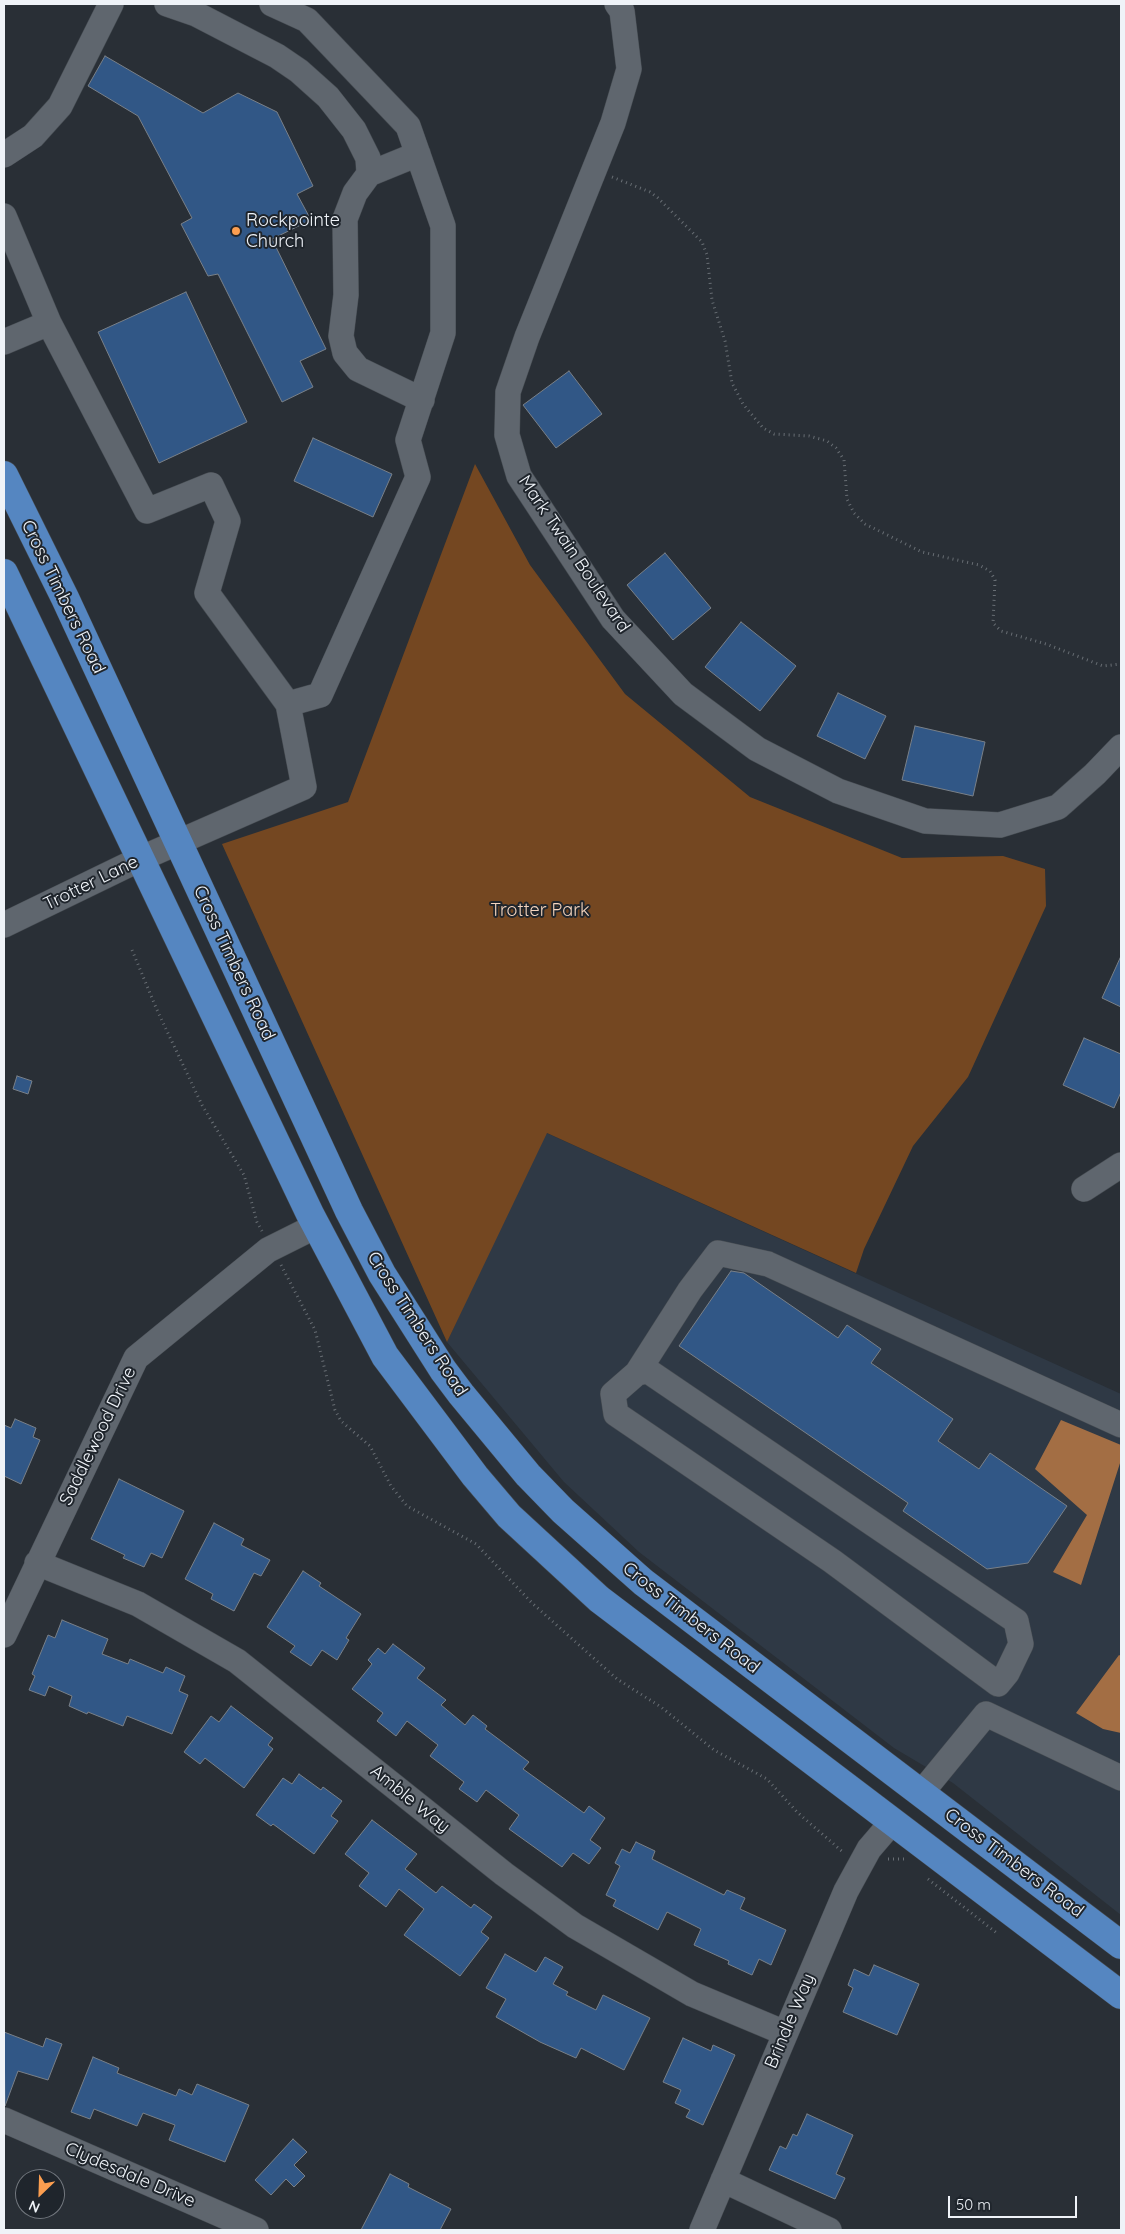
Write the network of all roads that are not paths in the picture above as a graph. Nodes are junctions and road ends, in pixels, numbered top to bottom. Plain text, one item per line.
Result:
1 (111, 4) edge
2 (167, 4) edge
3 (272, 4) edge
4 (618, 4) edge
5 (345, 60) junction
6 (317, 87) junction
7 (418, 154) junction
8 (4, 155) edge
9 (369, 174) junction
10 (4, 216) edge
11 (49, 323) junction
12 (4, 342) edge
13 (422, 400) junction
14 (4, 475) edge
15 (4, 573) edge
16 (288, 704) junction
17 (1121, 746) edge
18 (178, 842) junction
19 (140, 859) junction
20 (4, 925) edge
21 (1121, 1166) edge
22 (1084, 1188) dead end
23 (316, 1226) junction
24 (637, 1373) junction
25 (1121, 1425) edge
26 (37, 1563) junction
27 (4, 1635) edge
28 (998, 1684) junction
29 (986, 1714) junction
30 (1121, 1778) edge
31 (922, 1792) junction
32 (893, 1821) junction
33 (1121, 1944) edge
34 (1121, 1995) edge
35 (785, 2033) junction
36 (4, 2120) edge
37 (723, 2180) junction
38 (256, 2230) edge
39 (702, 2230) edge
40 (829, 2230) edge

1 - 8 street
2 - 6 street
3 - 5 street
4 - 17 street, Mark Twain Boulevard
5 - 6 street
5 - 7 street
6 - 9 street
7 - 9 street
7 - 13 street
9 - 13 street
10 - 11 street
11 - 12 street
11 - 16 street
13 - 16 street
14 - 18 main road, Cross Timbers Road
15 - 19 main road, Cross Timbers Road
16 - 18 street, Trotter Lane
18 - 19 street, Trotter Lane
18 - 31 main road, Cross Timbers Road
19 - 20 street, Trotter Lane
19 - 23 main road, Cross Timbers Road
21 - 22 street
23 - 26 street, Saddlewood Drive
23 - 32 main road, Cross Timbers Road
24 - 25 street
24 - 28 street
24 - 28 street
26 - 27 street, Saddlewood Drive
26 - 35 street, Amble Way
28 - 29 street
29 - 30 street
29 - 31 street
31 - 32 main road
31 - 33 main road, Cross Timbers Road
32 - 34 main road, Cross Timbers Road
32 - 35 street, Brindle Way
35 - 37 street, Brindle Way
36 - 38 street, Clydesdale Drive
37 - 39 street, Brindle Way
37 - 40 street

